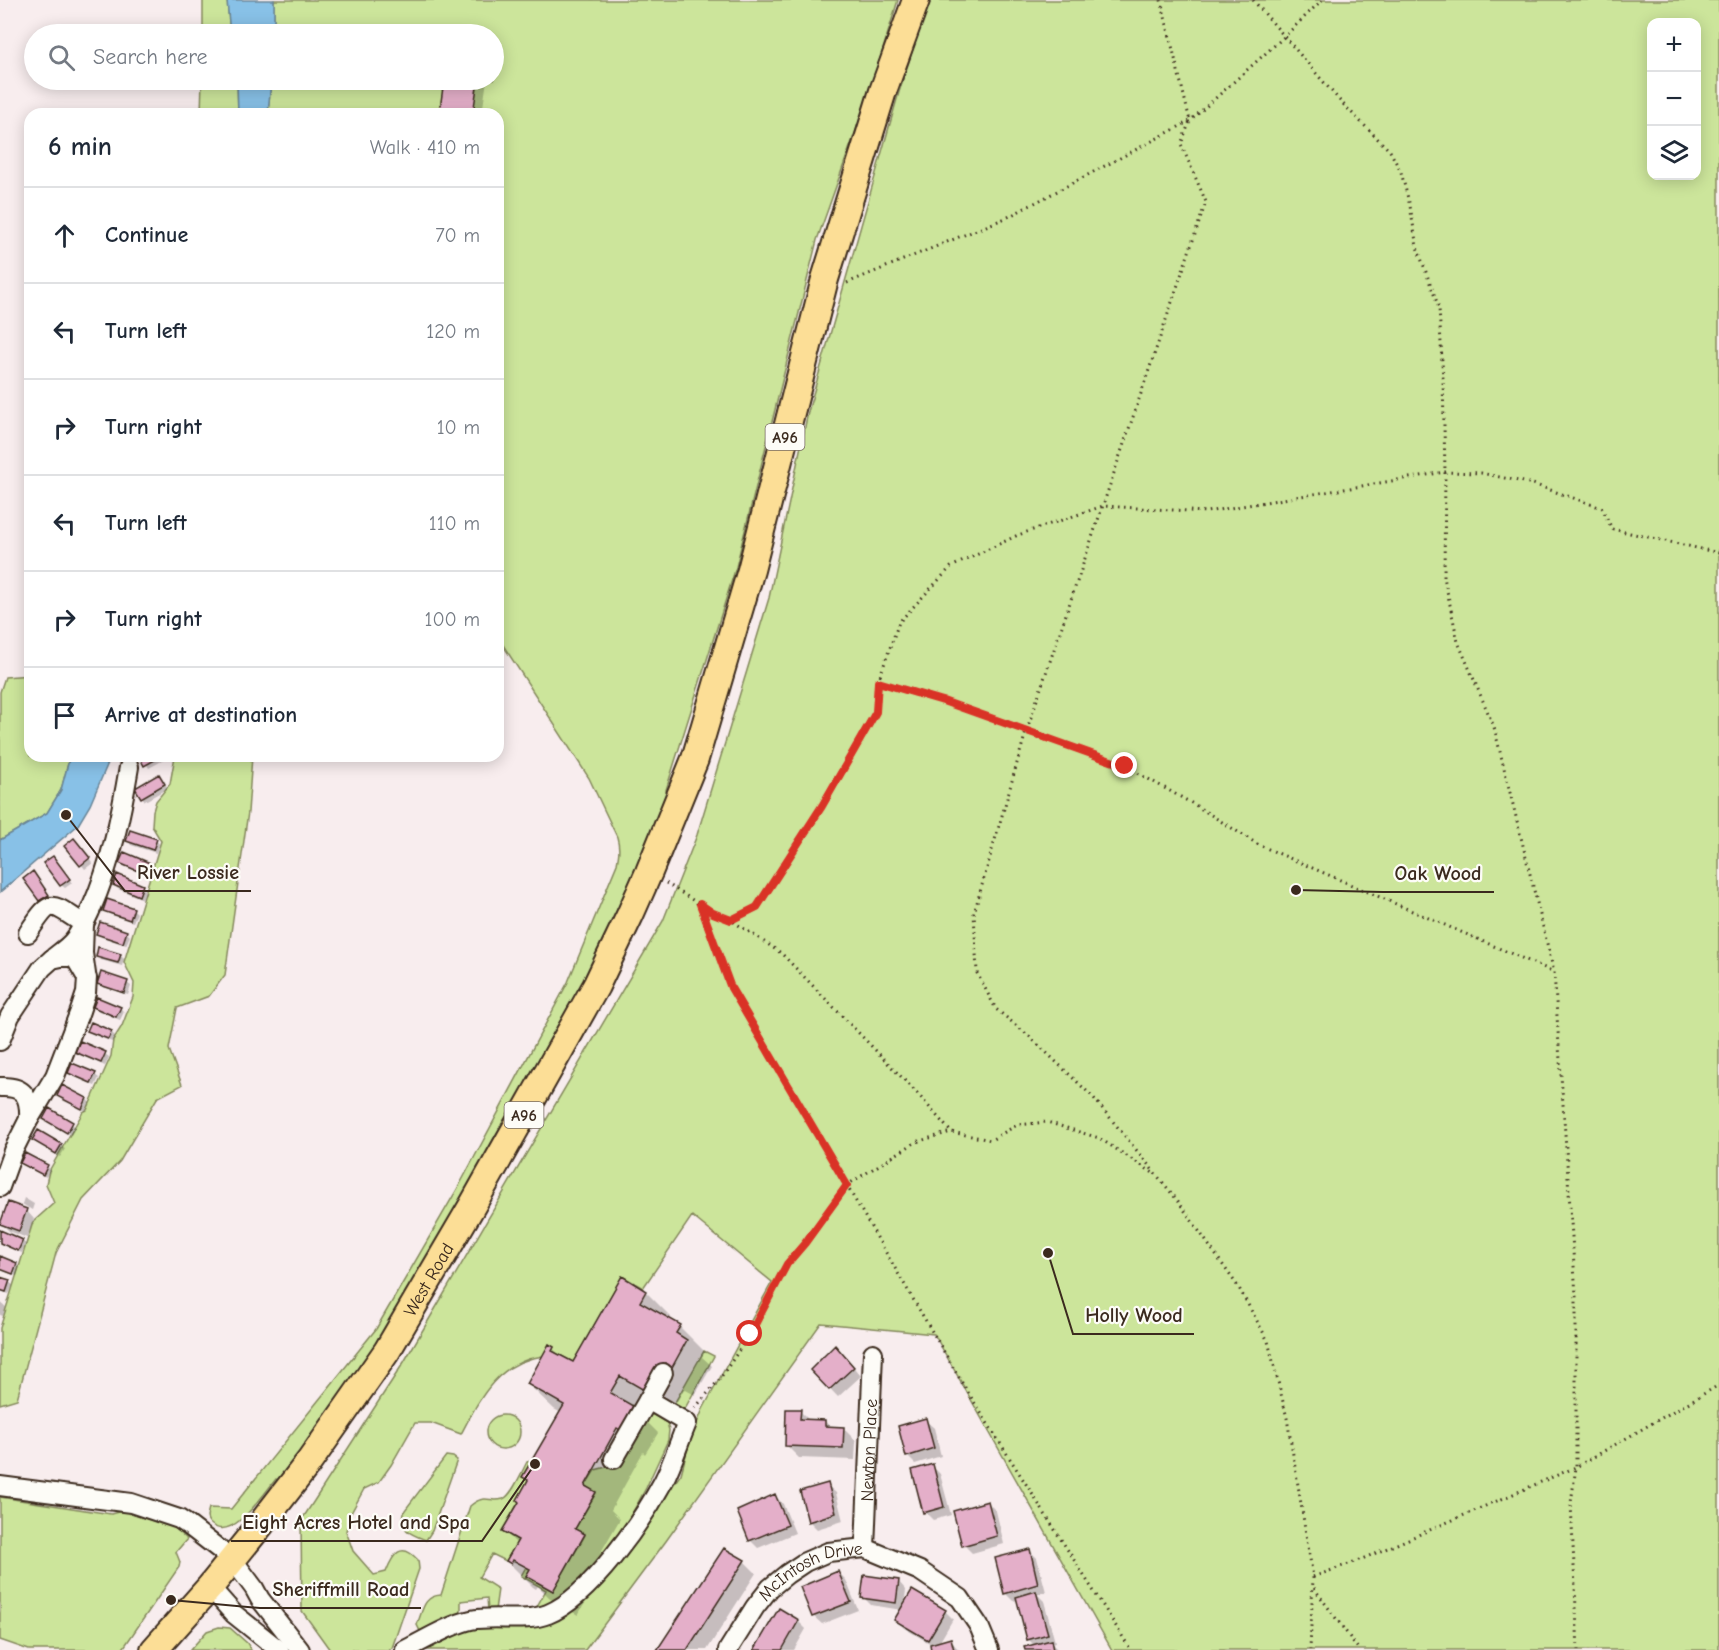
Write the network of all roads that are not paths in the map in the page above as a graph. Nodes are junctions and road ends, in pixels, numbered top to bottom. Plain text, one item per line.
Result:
1 (916, 0) edge
2 (129, 767) dead end
3 (84, 924) junction
4 (28, 933) dead end
5 (51, 959) junction
6 (87, 978) junction
7 (0, 1041) edge
8 (0, 1087) edge
9 (29, 1119) junction
10 (0, 1186) edge
11 (873, 1353) dead end
12 (663, 1373) dead end
13 (648, 1401) junction
14 (614, 1459) dead end
15 (0, 1486) edge
16 (865, 1548) junction
17 (233, 1560) junction
18 (210, 1587) junction
19 (154, 1650) edge
20 (279, 1650) edge
21 (299, 1650) edge
22 (405, 1650) edge
23 (728, 1650) edge
24 (989, 1650) edge

1 - 17 highway, West Road / A96
2 - 3 street
3 - 4 street
3 - 5 street
3 - 6 street
5 - 6 street
5 - 7 street
6 - 9 street
8 - 9 street
9 - 10 street
11 - 16 street, Newton Place
12 - 13 street
13 - 14 street
13 - 22 street
15 - 17 street
16 - 23 street, McIntosh Drive
16 - 24 street, McIntosh Drive
17 - 18 highway, West Road / A96
17 - 21 street
18 - 19 highway, West Road / A96
18 - 20 street

